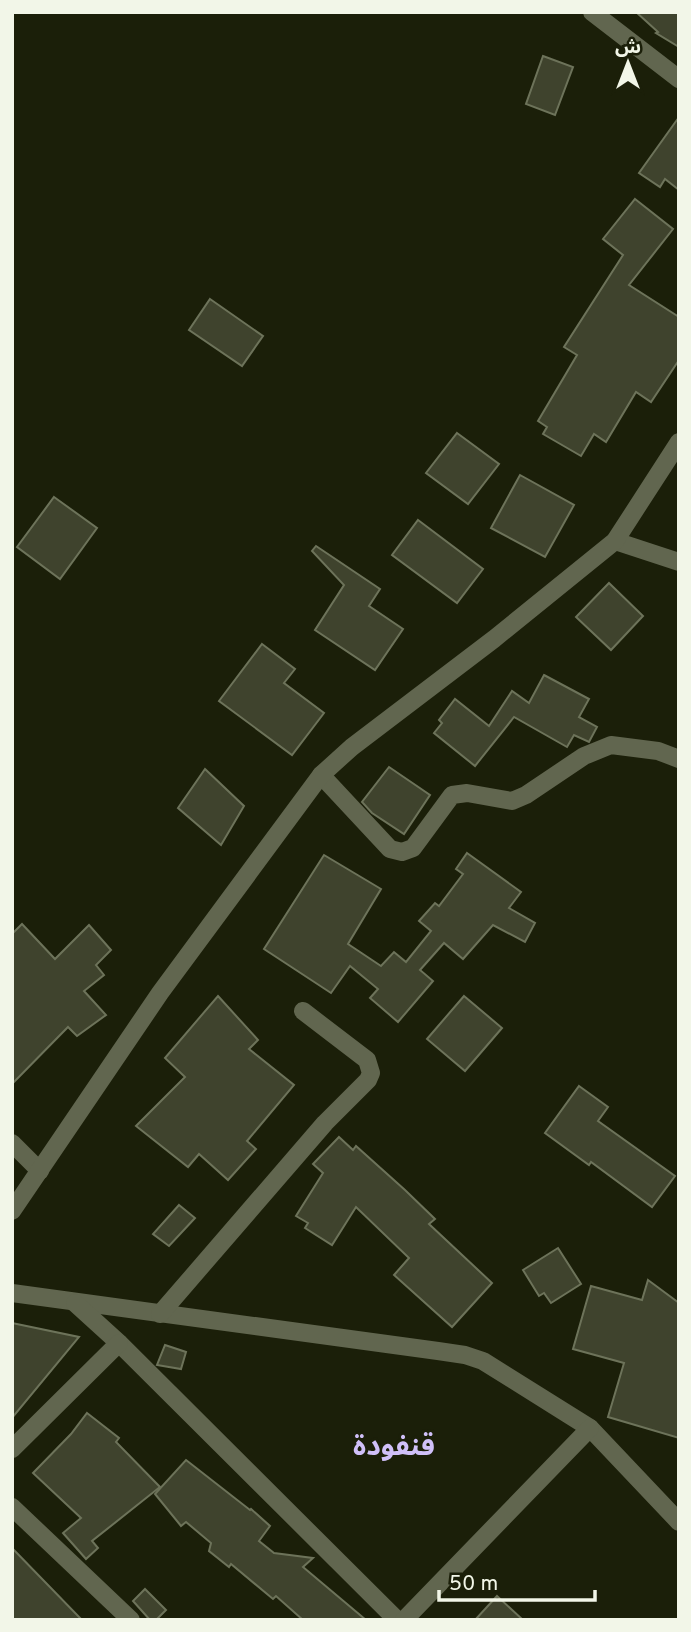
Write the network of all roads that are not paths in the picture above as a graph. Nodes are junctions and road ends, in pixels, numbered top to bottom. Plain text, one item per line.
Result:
1 (592, 12) edge
2 (679, 79) edge
3 (679, 442) edge
4 (615, 541) junction
5 (679, 562) edge
6 (679, 760) edge
7 (321, 775) junction
8 (303, 1011) dead end
9 (12, 1143) edge
10 (40, 1171) junction
11 (12, 1211) edge
12 (12, 1293) edge
13 (75, 1303) junction
14 (160, 1314) junction
15 (119, 1343) junction
16 (590, 1428) junction
17 (12, 1449) edge
18 (12, 1507) edge
19 (679, 1522) edge
20 (131, 1620) edge
21 (397, 1620) edge
22 (404, 1620) edge

1 - 2 street
3 - 4 street
4 - 5 street
4 - 7 street
6 - 7 street
7 - 10 street
8 - 14 street
9 - 10 street
10 - 11 street
12 - 13 street
13 - 14 street
13 - 15 street
14 - 16 street
15 - 17 street
15 - 21 street
16 - 19 street
16 - 22 street
18 - 20 street

